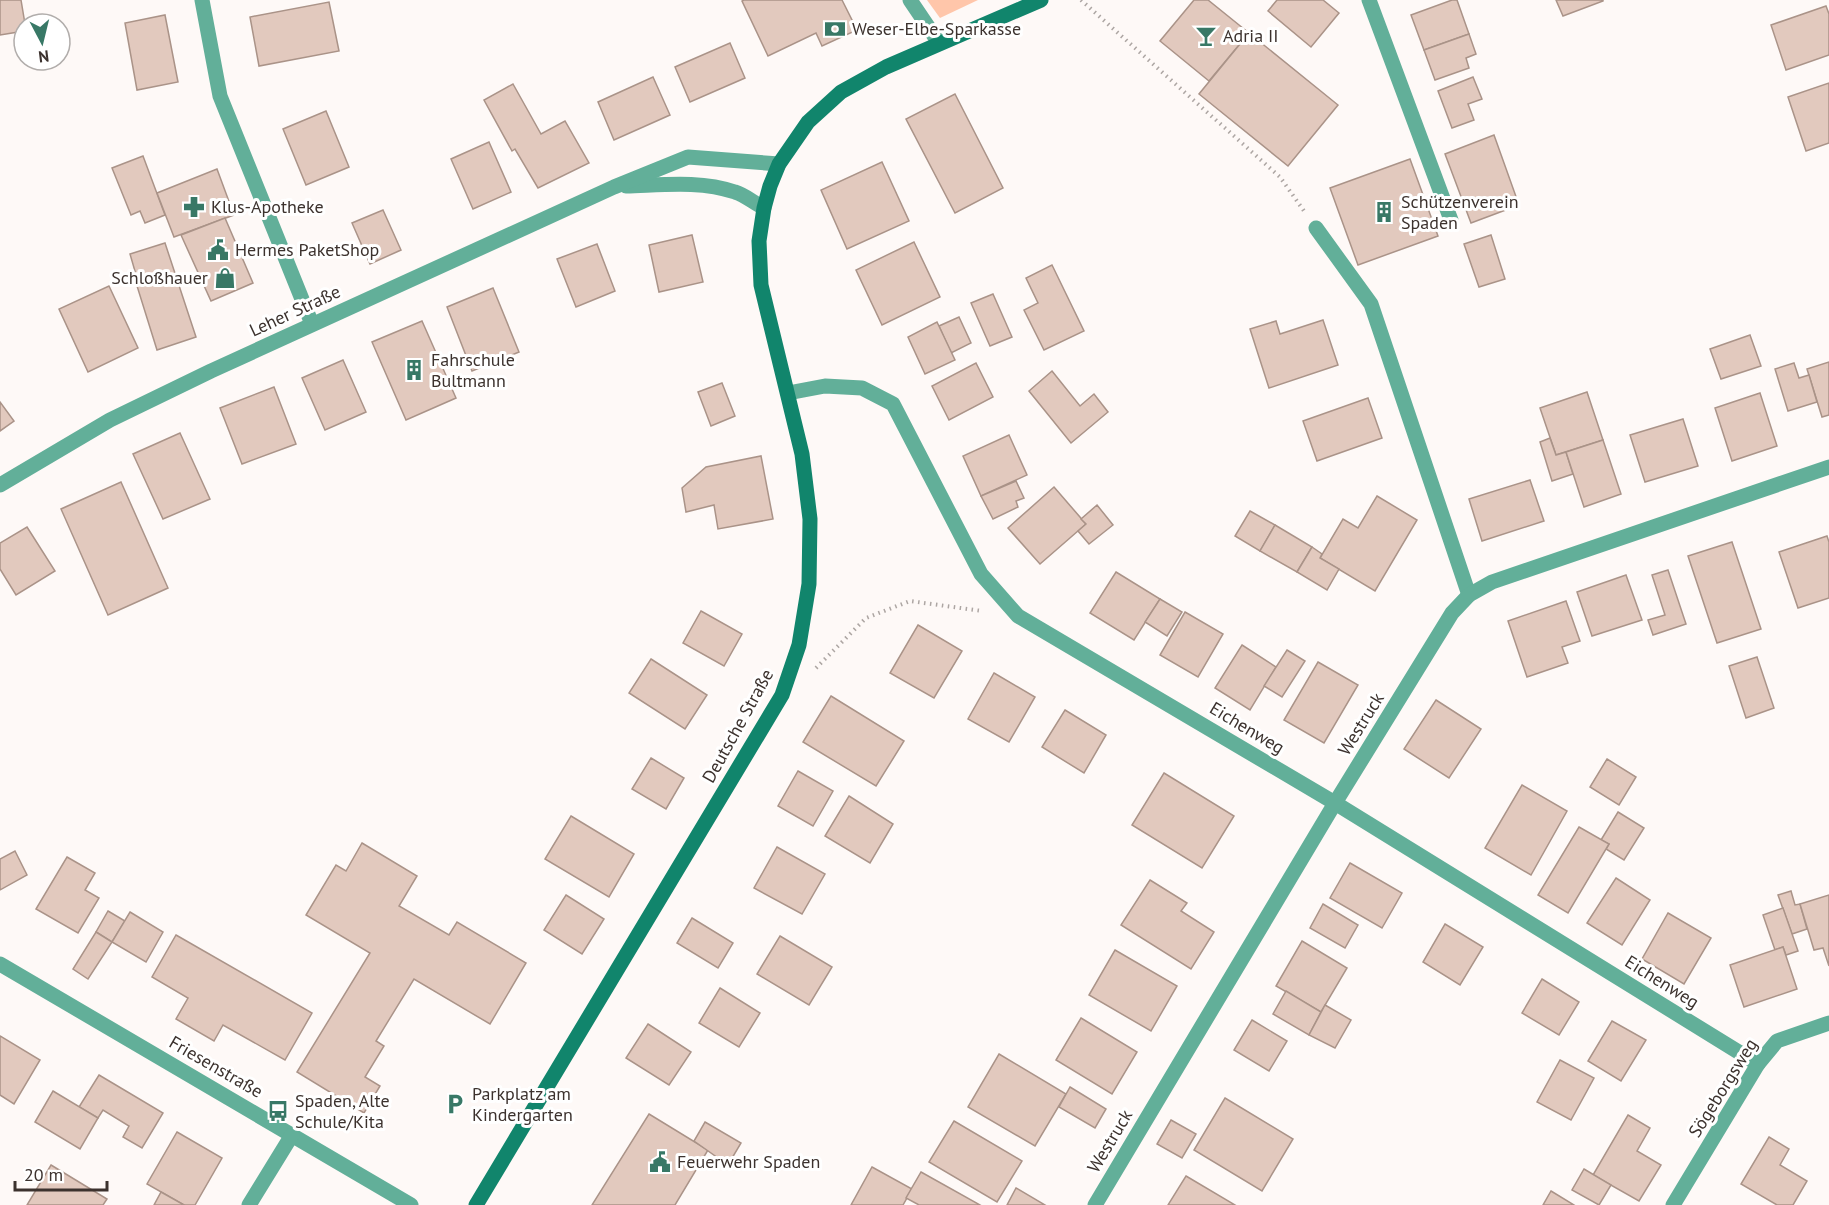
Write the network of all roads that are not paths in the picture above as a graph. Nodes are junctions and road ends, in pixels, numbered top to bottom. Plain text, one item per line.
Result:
1 (202, 0) edge
2 (910, 0) edge
3 (1041, 0) edge
4 (1369, 0) edge
5 (939, 43) junction
6 (779, 164) junction
7 (614, 187) junction
8 (764, 208) junction
9 (1451, 220) dead end
10 (1316, 228) road end
11 (312, 324) junction
12 (788, 393) junction
13 (1829, 467) edge
14 (0, 485) edge
15 (1469, 595) junction
16 (1335, 803) junction
17 (0, 964) edge
18 (1829, 1023) edge
19 (1758, 1064) junction
20 (292, 1135) junction
21 (249, 1205) edge
22 (411, 1205) edge
23 (476, 1205) edge
24 (1095, 1205) edge
25 (1673, 1205) edge

1 - 11 street
2 - 5 street
3 - 5 street
4 - 9 street
5 - 6 street
6 - 7 street, Leher Straße
6 - 8 street
7 - 8 street, Leher Straße
7 - 11 street, Leher Straße
8 - 12 street, Deutsche Straße
10 - 15 street
11 - 14 street, Leher Straße
12 - 16 street, Eichenweg
12 - 23 street, Deutsche Straße
13 - 15 street, Westruck
15 - 16 street, Westruck
16 - 19 street, Eichenweg
16 - 24 street, Westruck
17 - 20 street, Friesenstraße
18 - 19 street, Sögeborgsweg
19 - 25 street, Sögeborgsweg
20 - 21 street
20 - 22 street, Friesenstraße

